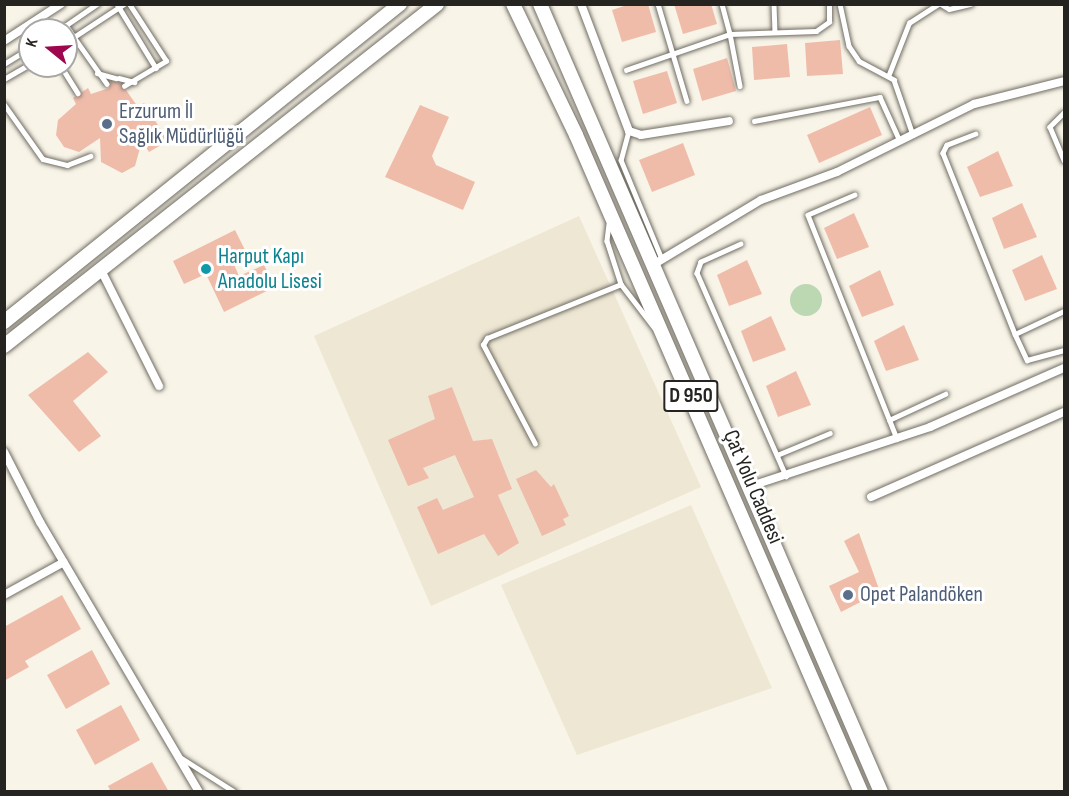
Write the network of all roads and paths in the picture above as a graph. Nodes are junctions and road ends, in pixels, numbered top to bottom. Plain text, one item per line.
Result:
1 (61, 4) edge
2 (97, 4) edge
3 (124, 4) edge
4 (129, 4) edge
5 (400, 4) edge
6 (437, 4) edge
7 (513, 4) edge
8 (540, 4) edge
9 (581, 4) edge
10 (658, 4) edge
11 (722, 4) edge
12 (774, 4) edge
13 (829, 4) edge
14 (840, 4) edge
15 (940, 4) edge
16 (970, 4) edge
17 (117, 7) edge
18 (76, 18) edge
19 (776, 32) junction
20 (78, 34) edge
21 (730, 34) junction
22 (4, 41) edge
23 (78, 43) edge
24 (673, 53) junction
25 (18, 55) edge
26 (4, 64) edge
27 (156, 68) junction
28 (626, 69) dead end
29 (18, 71) edge
30 (97, 73) junction
31 (889, 74) junction
32 (69, 78) edge
33 (4, 79) edge
34 (1065, 81) edge
35 (134, 82) junction
36 (107, 84) dead end
37 (124, 86) dead end
38 (740, 86) dead end
39 (78, 93) dead end
40 (687, 101) dead end
41 (4, 104) edge
42 (1065, 113) edge
43 (729, 121) dead end
44 (754, 121) dead end
45 (629, 131) junction
46 (976, 134) dead end
47 (913, 135) junction
48 (900, 141) junction
49 (90, 156) dead end
50 (1065, 160) edge
51 (855, 195) dead end
52 (610, 215) junction
53 (741, 244) dead end
54 (656, 263) junction
55 (100, 268) junction
56 (621, 284) junction
57 (1065, 311) edge
58 (4, 322) edge
59 (663, 333) junction
60 (1015, 334) junction
61 (4, 346) edge
62 (1065, 350) edge
63 (1065, 368) edge
64 (159, 386) dead end
65 (945, 394) dead end
66 (1065, 412) edge
67 (889, 420) junction
68 (830, 433) dead end
69 (897, 438) junction
70 (535, 444) dead end
71 (4, 452) edge
72 (777, 455) junction
73 (786, 476) junction
74 (748, 486) junction
75 (871, 497) dead end
76 (64, 562) junction
77 (4, 595) edge
78 (180, 757) junction
79 (199, 792) edge
80 (235, 792) edge
81 (861, 792) edge
82 (881, 792) edge

1 - 22 street
2 - 18 lane
3 - 17 lane
4 - 27 lane
5 - 58 main road
6 - 55 main road
7 - 52 main road, Çat Yolu Caddesi / D 950
8 - 54 main road, Çat Yolu Caddesi / D 950
9 - 45 street
10 - 24 lane
11 - 21 lane
12 - 19 lane
13 - 19 lane
14 - 31 lane
15 - 16 lane
15 - 31 lane
17 - 20 lane
17 - 27 lane
19 - 21 lane
21 - 24 lane
21 - 38 lane
23 - 30 lane
24 - 28 lane
24 - 40 lane
25 - 26 lane
27 - 35 lane
29 - 33 lane
30 - 35 lane
30 - 36 lane
31 - 47 lane
32 - 39 lane
34 - 47 street
35 - 37 lane
41 - 49 lane
42 - 50 lane
43 - 45 street
44 - 48 lane
45 - 54 lane
46 - 60 lane
47 - 48 street
48 - 54 street
51 - 67 lane
52 - 56 lane
52 - 59 main road, Çat Yolu Caddesi / D 950
53 - 72 lane
54 - 74 main road, Çat Yolu Caddesi / D 950
55 - 61 main road
55 - 64 street
56 - 59 lane
56 - 70 lane
57 - 60 lane
59 - 81 main road, Çat Yolu Caddesi / D 950
60 - 62 lane
63 - 69 street
65 - 67 lane
66 - 75 street
67 - 69 lane
68 - 72 lane
69 - 73 street
71 - 76 street
72 - 73 lane
73 - 74 street
74 - 82 main road, Çat Yolu Caddesi / D 950
76 - 77 street
76 - 78 street
78 - 79 street
78 - 80 lane

